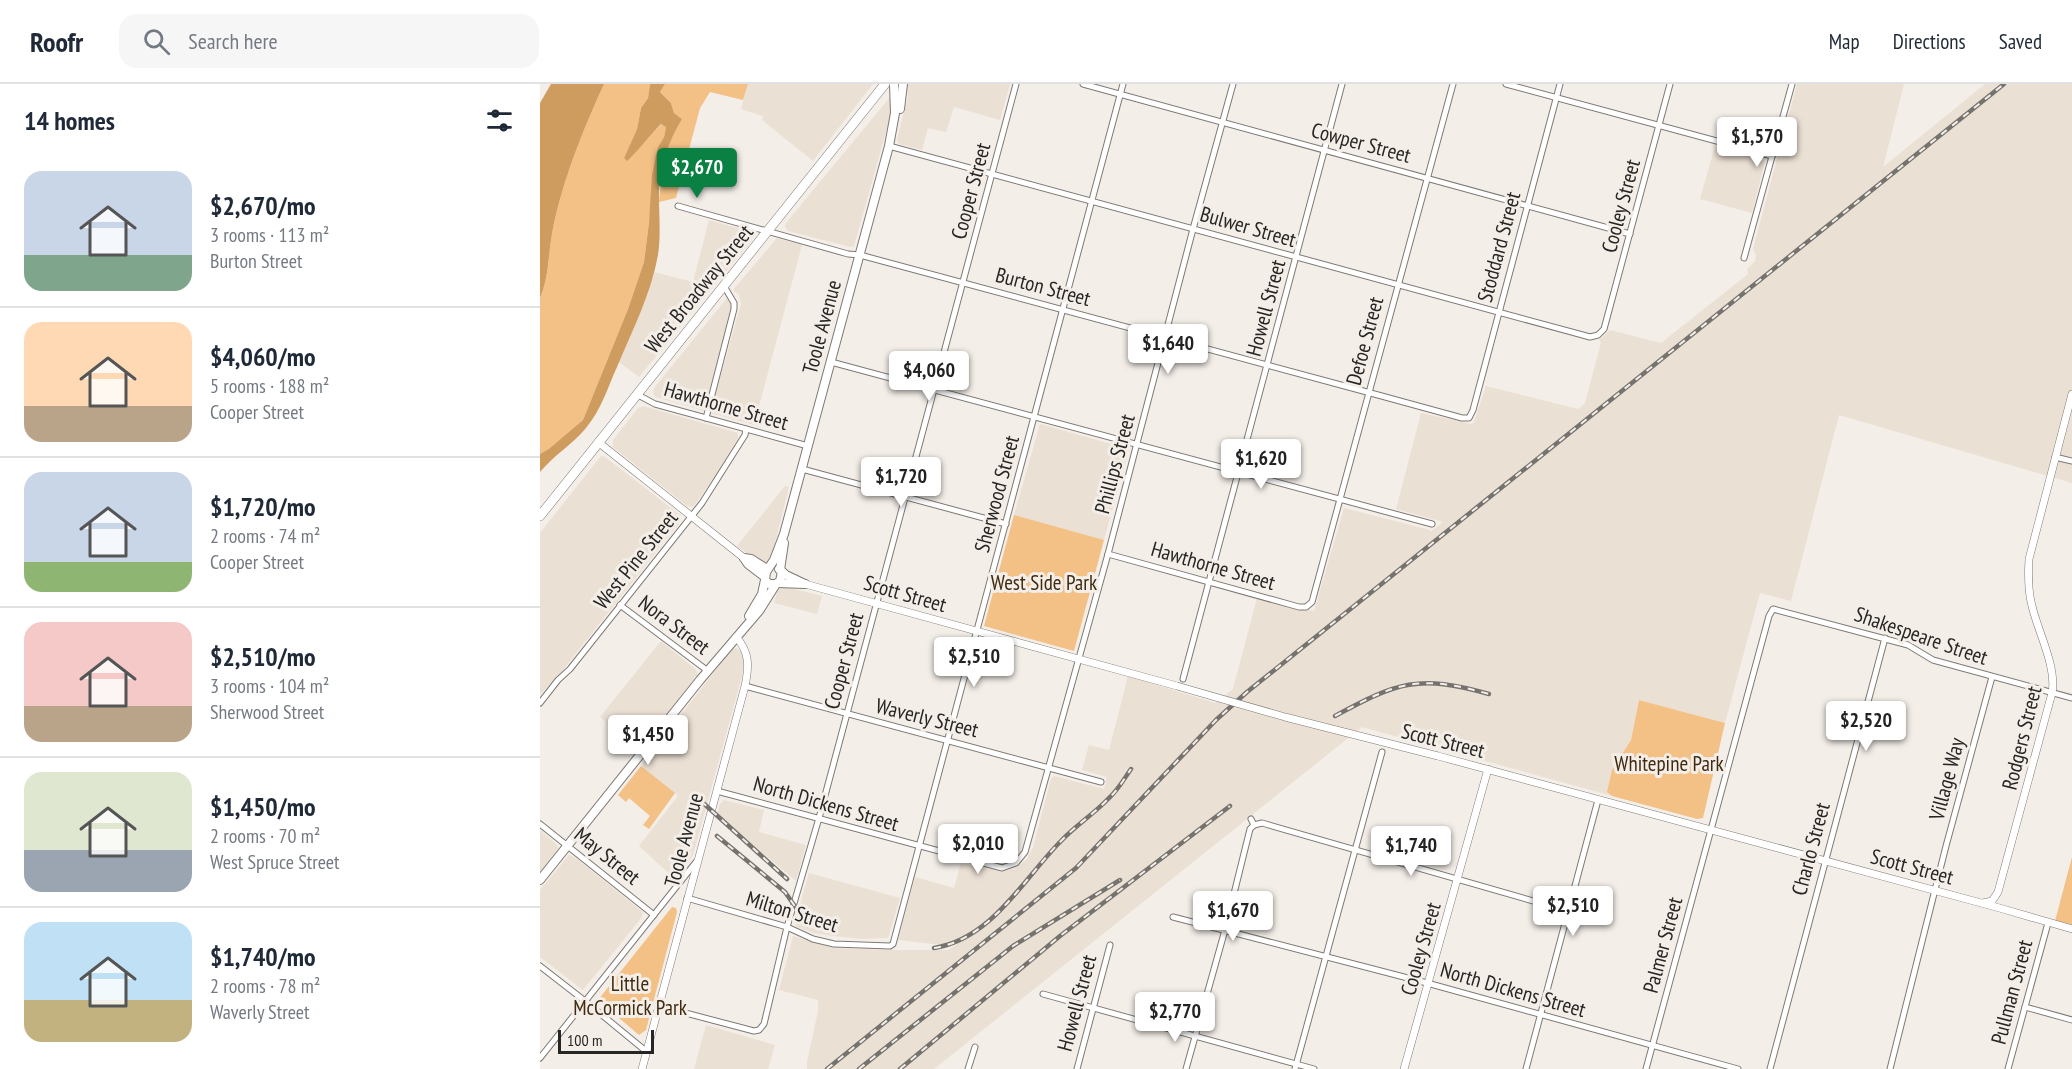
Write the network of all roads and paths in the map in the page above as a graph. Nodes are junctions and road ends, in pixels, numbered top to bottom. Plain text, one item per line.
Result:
1 (885, 84) edge
2 (894, 84) edge
3 (903, 84) edge
4 (1016, 84) edge
5 (1083, 84) edge
6 (1123, 84) edge
7 (1233, 84) edge
8 (1342, 84) edge
9 (1453, 84) edge
10 (1506, 84) edge
11 (1560, 84) edge
12 (1670, 84) edge
13 (1792, 84) edge
14 (1121, 94) junction
15 (1557, 97) junction
16 (1223, 122) junction
17 (1659, 126) junction
18 (893, 129) junction
19 (889, 146) junction
20 (1325, 150) junction
21 (1772, 156) junction
22 (992, 174) junction
23 (1427, 177) junction
24 (1092, 202) junction
25 (1528, 205) junction
26 (678, 206) dead end
27 (1193, 229) junction
28 (768, 231) junction
29 (1630, 234) junction
30 (860, 255) junction
31 (1296, 258) junction
32 (1744, 258) dead end
33 (963, 282) junction
34 (1397, 285) junction
35 (724, 286) junction
36 (1063, 310) junction
37 (1499, 313) junction
38 (1598, 335) joint
39 (1165, 337) junction
40 (831, 362) junction
41 (1267, 366) junction
42 (934, 391) junction
43 (1368, 393) junction
44 (2072, 394) edge
45 (638, 395) junction
46 (1035, 416) junction
47 (706, 418) junction
48 (1469, 418) joint
49 (746, 429) junction
50 (598, 442) junction
51 (1138, 444) junction
52 (808, 446) junction
53 (2055, 457) junction
54 (2072, 461) edge
55 (802, 469) junction
56 (1238, 472) junction
57 (904, 497) junction
58 (1340, 500) junction
59 (540, 516) edge
60 (691, 517) junction
61 (1006, 524) junction
62 (1432, 524) dead end
63 (784, 534) junction
64 (1108, 554) junction
65 (744, 558) joint
66 (781, 571) junction
67 (767, 573) junction
68 (1208, 581) junction
69 (777, 584) junction
70 (805, 584) junction
71 (876, 603) junction
72 (620, 605) junction
73 (1308, 606) joint
74 (746, 625) junction
75 (977, 631) junction
76 (736, 637) junction
77 (1885, 638) junction
78 (1078, 659) junction
79 (708, 671) junction
80 (1992, 677) junction
81 (1183, 679) dead end
82 (745, 686) junction
83 (2052, 693) junction
84 (2072, 698) edge
85 (540, 703) edge
86 (847, 714) junction
87 (948, 740) junction
88 (1382, 752) dead end
89 (1049, 767) junction
90 (1488, 769) junction
91 (1101, 782) dead end
92 (717, 791) junction
93 (1598, 800) junction
94 (819, 818) junction
95 (540, 824) edge
96 (1712, 830) junction
97 (568, 846) junction
98 (919, 847) junction
99 (1354, 849) junction
100 (1025, 852) joint
101 (1825, 860) junction
102 (697, 862) junction
103 (1458, 879) junction
104 (540, 880) edge
105 (1936, 891) junction
106 (687, 898) junction
107 (1981, 903) junction
108 (1568, 911) junction
109 (654, 915) junction
110 (1173, 917) dead end
111 (2048, 923) junction
112 (787, 927) junction
113 (1225, 930) junction
114 (2072, 930) edge
115 (1110, 945) dead end
116 (890, 946) joint
117 (1324, 958) junction
118 (540, 966) edge
119 (1428, 983) junction
120 (1043, 994) dead end
121 (585, 1000) junction
122 (659, 1006) junction
123 (2025, 1007) junction
124 (1093, 1009) junction
125 (1540, 1015) junction
126 (2072, 1020) edge
127 (1195, 1036) junction
128 (975, 1047) dead end
129 (1653, 1047) junction
130 (646, 1052) junction
131 (540, 1058) edge
132 (1295, 1066) edge
133 (642, 1069) edge
134 (968, 1069) edge
135 (1077, 1069) edge
136 (1186, 1069) edge
137 (1314, 1069) edge
138 (1404, 1069) edge
139 (1526, 1069) edge
140 (1647, 1069) edge
141 (1738, 1069) edge
142 (1770, 1069) edge
143 (1890, 1069) edge
144 (2008, 1069) edge

1 - 28 main road, West Broadway Street
2 - 18 main road, Toole Avenue
3 - 18 main road, Toole Avenue
4 - 22 street, Cooper Street
5 - 14 street, Cowper Street
6 - 14 street, Sherwood Street
7 - 16 street, Phillips Street
8 - 20 street, Howell Street
9 - 23 street, Defoe Street
10 - 15 street
11 - 15 street, Stoddard Street
12 - 17 street, Cooley Street
13 - 21 street
14 - 16 street, Cowper Street
14 - 24 street, Sherwood Street
15 - 17 street
15 - 25 street, Stoddard Street
16 - 20 street, Cowper Street
16 - 27 street, Phillips Street
17 - 21 street
17 - 29 street, Cooley Street
18 - 19 main road, Toole Avenue
19 - 22 street, Bulwer Street
19 - 30 main road, Toole Avenue
20 - 23 street, Cowper Street
20 - 31 street, Howell Street
21 - 32 street
22 - 24 street, Bulwer Street
22 - 33 street, Cooper Street
23 - 25 street, Cowper Street
23 - 34 street, Defoe Street
24 - 27 street, Bulwer Street
24 - 36 street, Sherwood Street
25 - 29 street, Cowper Street
25 - 37 street, Stoddard Street
26 - 28 street, Burton Street
27 - 31 street, Bulwer Street
27 - 39 street, Phillips Street
28 - 30 street, Burton Street
28 - 35 main road, West Broadway Street
29 - 38 street, Cooley Street
30 - 33 street, Burton Street
30 - 40 main road, Toole Avenue
31 - 34 street, Bulwer Street
31 - 41 street, Howell Street
33 - 36 street, Burton Street
33 - 42 street, Cooper Street
34 - 37 street, Bulwer Street
34 - 43 street, Defoe Street
35 - 45 main road, West Broadway Street
35 - 47 street
36 - 39 street, Burton Street
36 - 46 street, Sherwood Street
37 - 38 street, Bulwer Street
37 - 48 street, Stoddard Street
39 - 41 street, Burton Street
39 - 51 street, Phillips Street
40 - 42 street
40 - 52 main road, Toole Avenue
41 - 43 street, Burton Street
41 - 56 street, Howell Street
42 - 46 street
42 - 57 street, Cooper Street
43 - 48 street, Burton Street
43 - 58 street, Defoe Street
44 - 53 street, Rodgers Street
45 - 47 street, Hawthorne Street
45 - 50 main road, West Broadway Street
46 - 51 street
46 - 61 street, Sherwood Street
47 - 49 street, Hawthorne Street
49 - 52 street, Hawthorne Street
49 - 60 street, West Pine Street
50 - 59 main road, West Broadway Street
50 - 60 street
51 - 56 street
51 - 64 street, Phillips Street
52 - 55 main road, Toole Avenue
53 - 54 street
53 - 83 street, Rodgers Street
55 - 57 street
55 - 63 main road, Toole Avenue
56 - 58 street
56 - 68 street, Howell Street
57 - 61 street
57 - 71 street, Cooper Street
58 - 62 street
58 - 73 street, Defoe Street
60 - 65 street
60 - 72 street, West Pine Street
61 - 75 street, Sherwood Street
63 - 66 main road, Toole Avenue
63 - 67 main road, Toole Avenue
64 - 68 street, Hawthorne Street
64 - 78 street, Phillips Street
65 - 67 main road
66 - 67 main road
66 - 69 main road, Toole Avenue
66 - 70 main road
67 - 69 main road
67 - 74 main road, Toole Avenue
68 - 73 street, Hawthorne Street
68 - 81 street, Howell Street
69 - 70 main road
69 - 74 main road, Toole Avenue
70 - 71 street, Scott Street
71 - 75 street, Scott Street
71 - 86 street, Cooper Street
72 - 79 street, Nora Street
72 - 85 street, West Pine Street
74 - 76 main road, Toole Avenue
75 - 78 street, Scott Street
75 - 87 street, Sherwood Street
76 - 79 main road
76 - 82 street, Toole Avenue
77 - 80 street, Shakespeare Street
77 - 96 street, Shakespeare Street
77 - 101 street, Charlo Street
78 - 89 street, Phillips Street
78 - 90 street, Scott Street, bridge
79 - 97 main road
80 - 83 street, Shakespeare Street
80 - 105 street, Village Way
82 - 86 street, Waverly Street
82 - 92 street, Toole Avenue
83 - 84 street, Shakespeare Street
83 - 107 street, Rodgers Street
86 - 87 street, Waverly Street
86 - 94 street, Cooper Street
87 - 89 street, Waverly Street
87 - 98 street, Sherwood Street
88 - 99 street
89 - 91 street, Waverly Street
89 - 100 street, Phillips Street
90 - 93 street, Scott Street
90 - 103 street, Cooley Street
92 - 94 street, North Dickens Street
92 - 102 street, Toole Avenue
93 - 96 street, Scott Street
93 - 108 street
94 - 98 street, North Dickens Street
94 - 112 street, Cooper Street
95 - 97 street, May Street
96 - 101 street, Scott Street
96 - 129 street, Palmer Street
97 - 104 main road
97 - 109 street, May Street
98 - 100 street, North Dickens Street
98 - 116 street, Sherwood Street
99 - 103 street
99 - 113 street
99 - 117 street
101 - 105 street, Scott Street
101 - 142 street, Charlo Street
102 - 106 street, Toole Avenue
102 - 109 street
103 - 108 street
103 - 119 street, Cooley Street
105 - 107 street, Scott Street
105 - 143 street
106 - 112 street, Milton Street
106 - 122 street, Toole Avenue
107 - 111 street, Scott Street
108 - 125 street
109 - 121 street
110 - 113 street, North Dickens Street
111 - 114 street, Scott Street
111 - 123 street, Pullman Street
112 - 116 street, Milton Street
112 - 122 street, Cooper Street
113 - 117 street, North Dickens Street
113 - 127 street
115 - 124 street, Howell Street
117 - 119 street, North Dickens Street
117 - 132 street
118 - 121 street
119 - 125 street, North Dickens Street
119 - 138 street, Cooley Street
120 - 124 street
121 - 130 street
121 - 131 street
122 - 130 street, Toole Avenue
123 - 126 street
123 - 144 street, Pullman Street
124 - 127 street
124 - 135 street, Howell Street
125 - 129 street, North Dickens Street
125 - 139 street
127 - 132 street
127 - 136 street
128 - 134 street
129 - 140 street, Palmer Street
129 - 141 street, North Dickens Street
130 - 133 street, Toole Avenue
132 - 137 street

